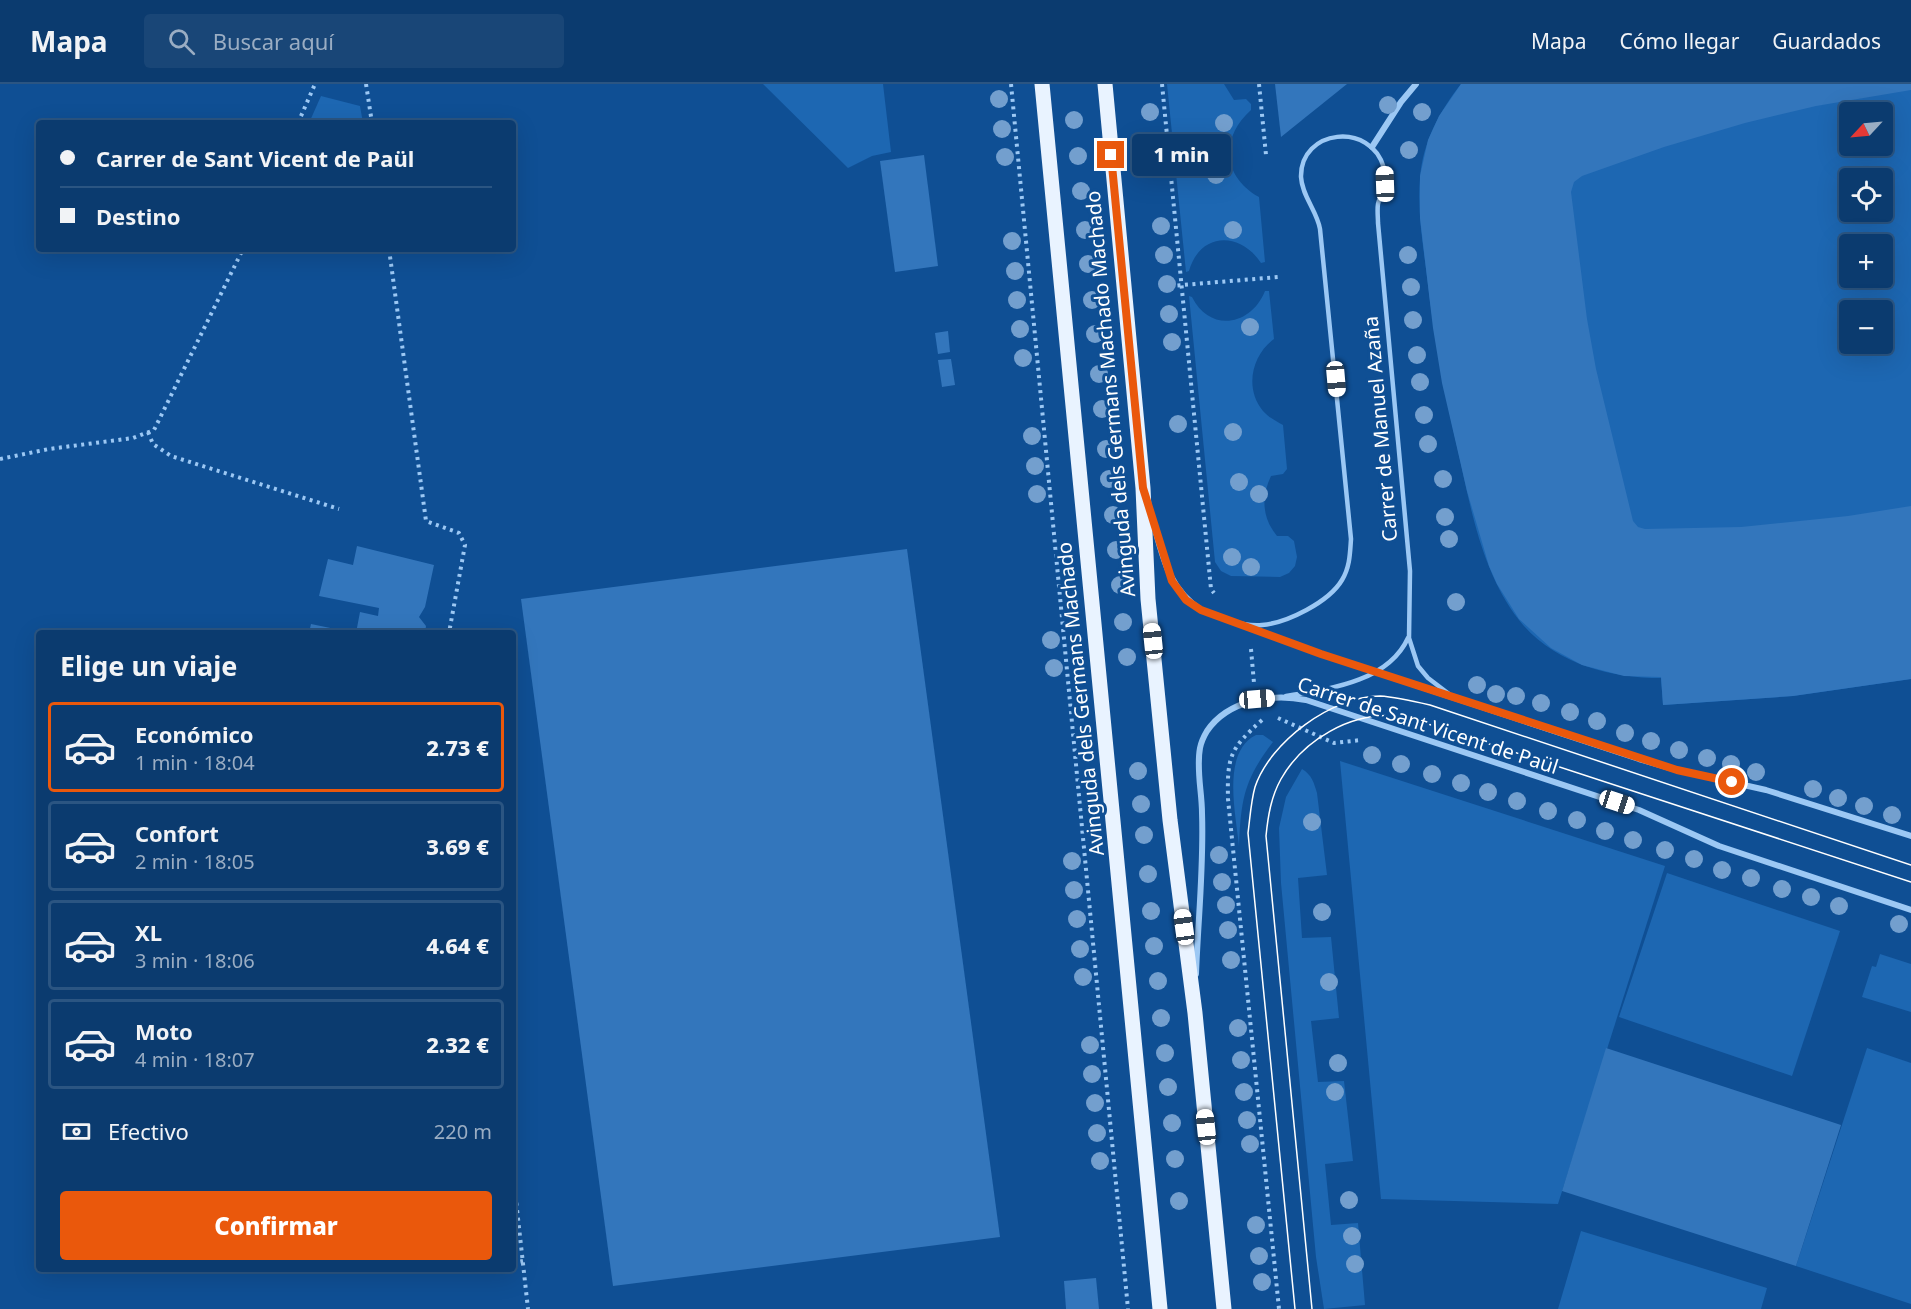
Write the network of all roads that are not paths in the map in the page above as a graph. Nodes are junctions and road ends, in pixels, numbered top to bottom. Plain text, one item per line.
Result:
1 (1042, 84) edge
2 (1105, 84) edge
3 (1416, 84) edge
4 (1372, 147) junction
5 (1143, 488) junction
6 (1234, 623) junction
7 (1409, 638) junction
8 (1378, 671) junction
9 (1286, 696) junction
10 (1452, 696) junction
11 (1911, 836) edge
12 (1911, 909) edge
13 (1195, 1013) junction
14 (1161, 1309) edge
15 (1224, 1309) edge

1 - 14 main road, Avinguda dels Germans Machado
2 - 5 main road, Avinguda dels Germans Machado Machado
3 - 4 street
4 - 6 lane, Carrer de Manuel Azaña
4 - 7 lane, Carrer de Manuel Azaña
5 - 6 street, Carrer de Sant Vicent de Paül
5 - 13 main road, Avinguda dels Germans Machado Machado
6 - 8 street, Carrer de Sant Vicent de Paül
7 - 8 lane
7 - 10 lane, Carrer de Manuel Azaña
8 - 9 lane
8 - 10 street, Carrer de Sant Vicent de Paül
9 - 12 street, Carrer de Sant Vicent de Paül
9 - 13 street, Carrer de Sant Vicent de Paül
10 - 11 street, Carrer de Sant Vicent de Paül
13 - 15 main road, Avinguda dels Germans Machado Machado

